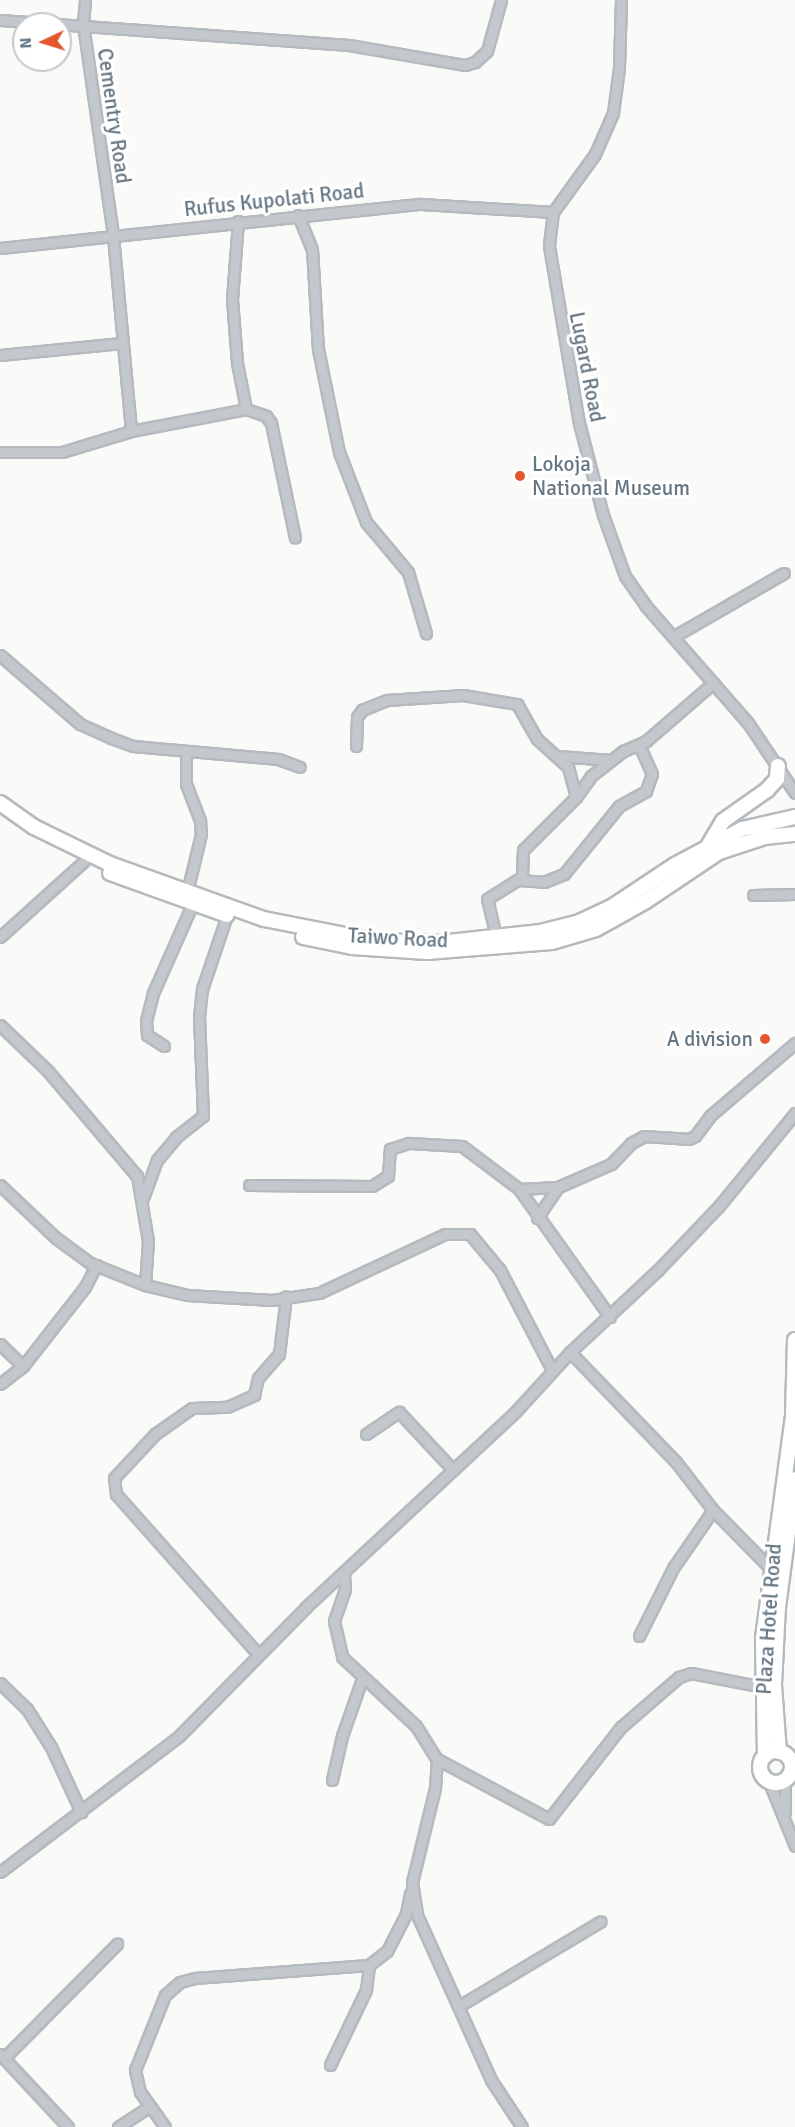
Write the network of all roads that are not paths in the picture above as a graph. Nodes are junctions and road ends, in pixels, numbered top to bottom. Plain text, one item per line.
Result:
1 (85, 0) edge
2 (501, 0) edge
3 (621, 0) edge
4 (0, 20) edge
5 (83, 24) junction
6 (553, 212) junction
7 (298, 215) junction
8 (238, 220) junction
9 (113, 236) junction
10 (0, 248) edge
11 (122, 343) junction
12 (0, 355) edge
13 (246, 409) junction
14 (131, 431) junction
15 (0, 452) edge
16 (295, 538) dead end
17 (784, 573) dead end
18 (426, 633) dead end
19 (672, 637) junction
20 (0, 655) edge
21 (712, 682) junction
22 (639, 745) junction
23 (356, 746) dead end
24 (186, 751) junction
25 (557, 756) junction
26 (611, 760) junction
27 (300, 767) dead end
28 (780, 767) junction
29 (795, 780) edge
30 (795, 793) edge
31 (576, 797) junction
32 (0, 802) edge
33 (0, 813) edge
34 (795, 817) edge
35 (795, 834) edge
36 (708, 846) junction
37 (84, 861) junction
38 (518, 880) junction
39 (795, 894) edge
40 (753, 896) dead end
41 (189, 898) junction
42 (226, 915) junction
43 (0, 937) edge
44 (496, 937) junction
45 (0, 1025) edge
46 (795, 1043) edge
47 (164, 1046) dead end
48 (795, 1113) edge
49 (0, 1185) edge
50 (249, 1185) dead end
51 (558, 1187) junction
52 (519, 1189) junction
53 (143, 1198) junction
54 (537, 1218) junction
55 (96, 1265) junction
56 (145, 1285) junction
57 (286, 1296) junction
58 (610, 1317) junction
59 (795, 1340) edge
60 (0, 1344) edge
61 (570, 1352) junction
62 (22, 1366) junction
63 (552, 1370) junction
64 (0, 1384) edge
65 (366, 1434) dead end
66 (453, 1470) junction
67 (795, 1479) edge
68 (712, 1510) junction
69 (771, 1569) junction
70 (344, 1574) junction
71 (639, 1636) dead end
72 (258, 1654) junction
73 (362, 1679) junction
74 (0, 1683) edge
75 (763, 1687) junction
76 (765, 1756) junction
77 (788, 1756) edge
78 (437, 1759) junction
79 (789, 1779) edge
80 (332, 1780) dead end
81 (769, 1782) junction
82 (81, 1812) junction
83 (785, 1814) junction
84 (795, 1846) edge
85 (0, 1872) edge
86 (412, 1882) junction
87 (406, 1914) junction
88 (417, 1915) junction
89 (601, 1921) dead end
90 (117, 1944) dead end
91 (369, 1965) junction
92 (459, 2006) junction
93 (2, 2056) edge
94 (330, 2065) dead end
95 (150, 2106) junction
96 (68, 2127) edge
97 (118, 2127) edge
98 (165, 2127) edge
99 (522, 2127) edge

1 - 5 street, Cementry Road
2 - 5 street
3 - 6 street
4 - 5 street
5 - 9 street, Cementry Road
6 - 7 street, Rufus Kupolati Road
6 - 19 street, Lugard Road
7 - 8 street, Rufus Kupolati Road
7 - 18 street
8 - 9 street, Rufus Kupolati Road
8 - 13 street
9 - 10 street, Rufus Kupolati Road
9 - 11 street, Cementry Road
11 - 12 street
11 - 14 street, Cementry Road
13 - 14 street
13 - 16 street
14 - 15 street
17 - 19 street
19 - 21 street, Lugard Road
20 - 24 street
21 - 22 street
21 - 28 street, Lugard Road
22 - 26 street
22 - 38 street
23 - 25 street
24 - 27 street
24 - 41 street
25 - 26 street
25 - 31 street
26 - 31 street
28 - 29 street
28 - 30 street
28 - 36 main road
31 - 38 street
32 - 41 main road, Taiwo Road
33 - 37 main road, Taiwo Road
34 - 36 main road, Taiwo Road
35 - 42 main road, Taiwo Road
36 - 44 main road, Taiwo Road
37 - 41 main road, Taiwo Road
37 - 43 street
38 - 44 street
39 - 40 street
41 - 42 main road, Taiwo Road
41 - 44 main road, Taiwo Road
41 - 47 street
42 - 53 street
45 - 53 street
46 - 51 street
48 - 58 street
49 - 55 street
50 - 52 street
51 - 52 street
51 - 54 street
52 - 54 street
53 - 56 street
54 - 58 street
55 - 56 street
55 - 62 street
56 - 57 street
57 - 63 street
57 - 72 street
58 - 61 street
59 - 69 main road, Plaza Hotel Road
60 - 62 street
61 - 63 street
61 - 68 street
62 - 64 street
63 - 66 street
65 - 66 street
66 - 70 street
67 - 77 main road, Plaza Hotel Road
68 - 69 street
68 - 71 street
69 - 75 main road, Plaza Hotel Road
70 - 72 street
70 - 73 street
72 - 82 street
73 - 78 street
73 - 80 street
74 - 82 street
75 - 76 main road, Plaza Hotel Road
75 - 78 street
76 - 77 main road
76 - 81 main road
77 - 79 main road
78 - 86 street
79 - 81 main road
79 - 83 street
81 - 83 street
82 - 85 street
83 - 84 street
86 - 87 street
86 - 88 street
87 - 88 street
87 - 91 street
88 - 92 street
89 - 92 street
90 - 93 street
91 - 94 street
91 - 95 street
92 - 99 street
93 - 96 street
95 - 97 street
95 - 98 street

